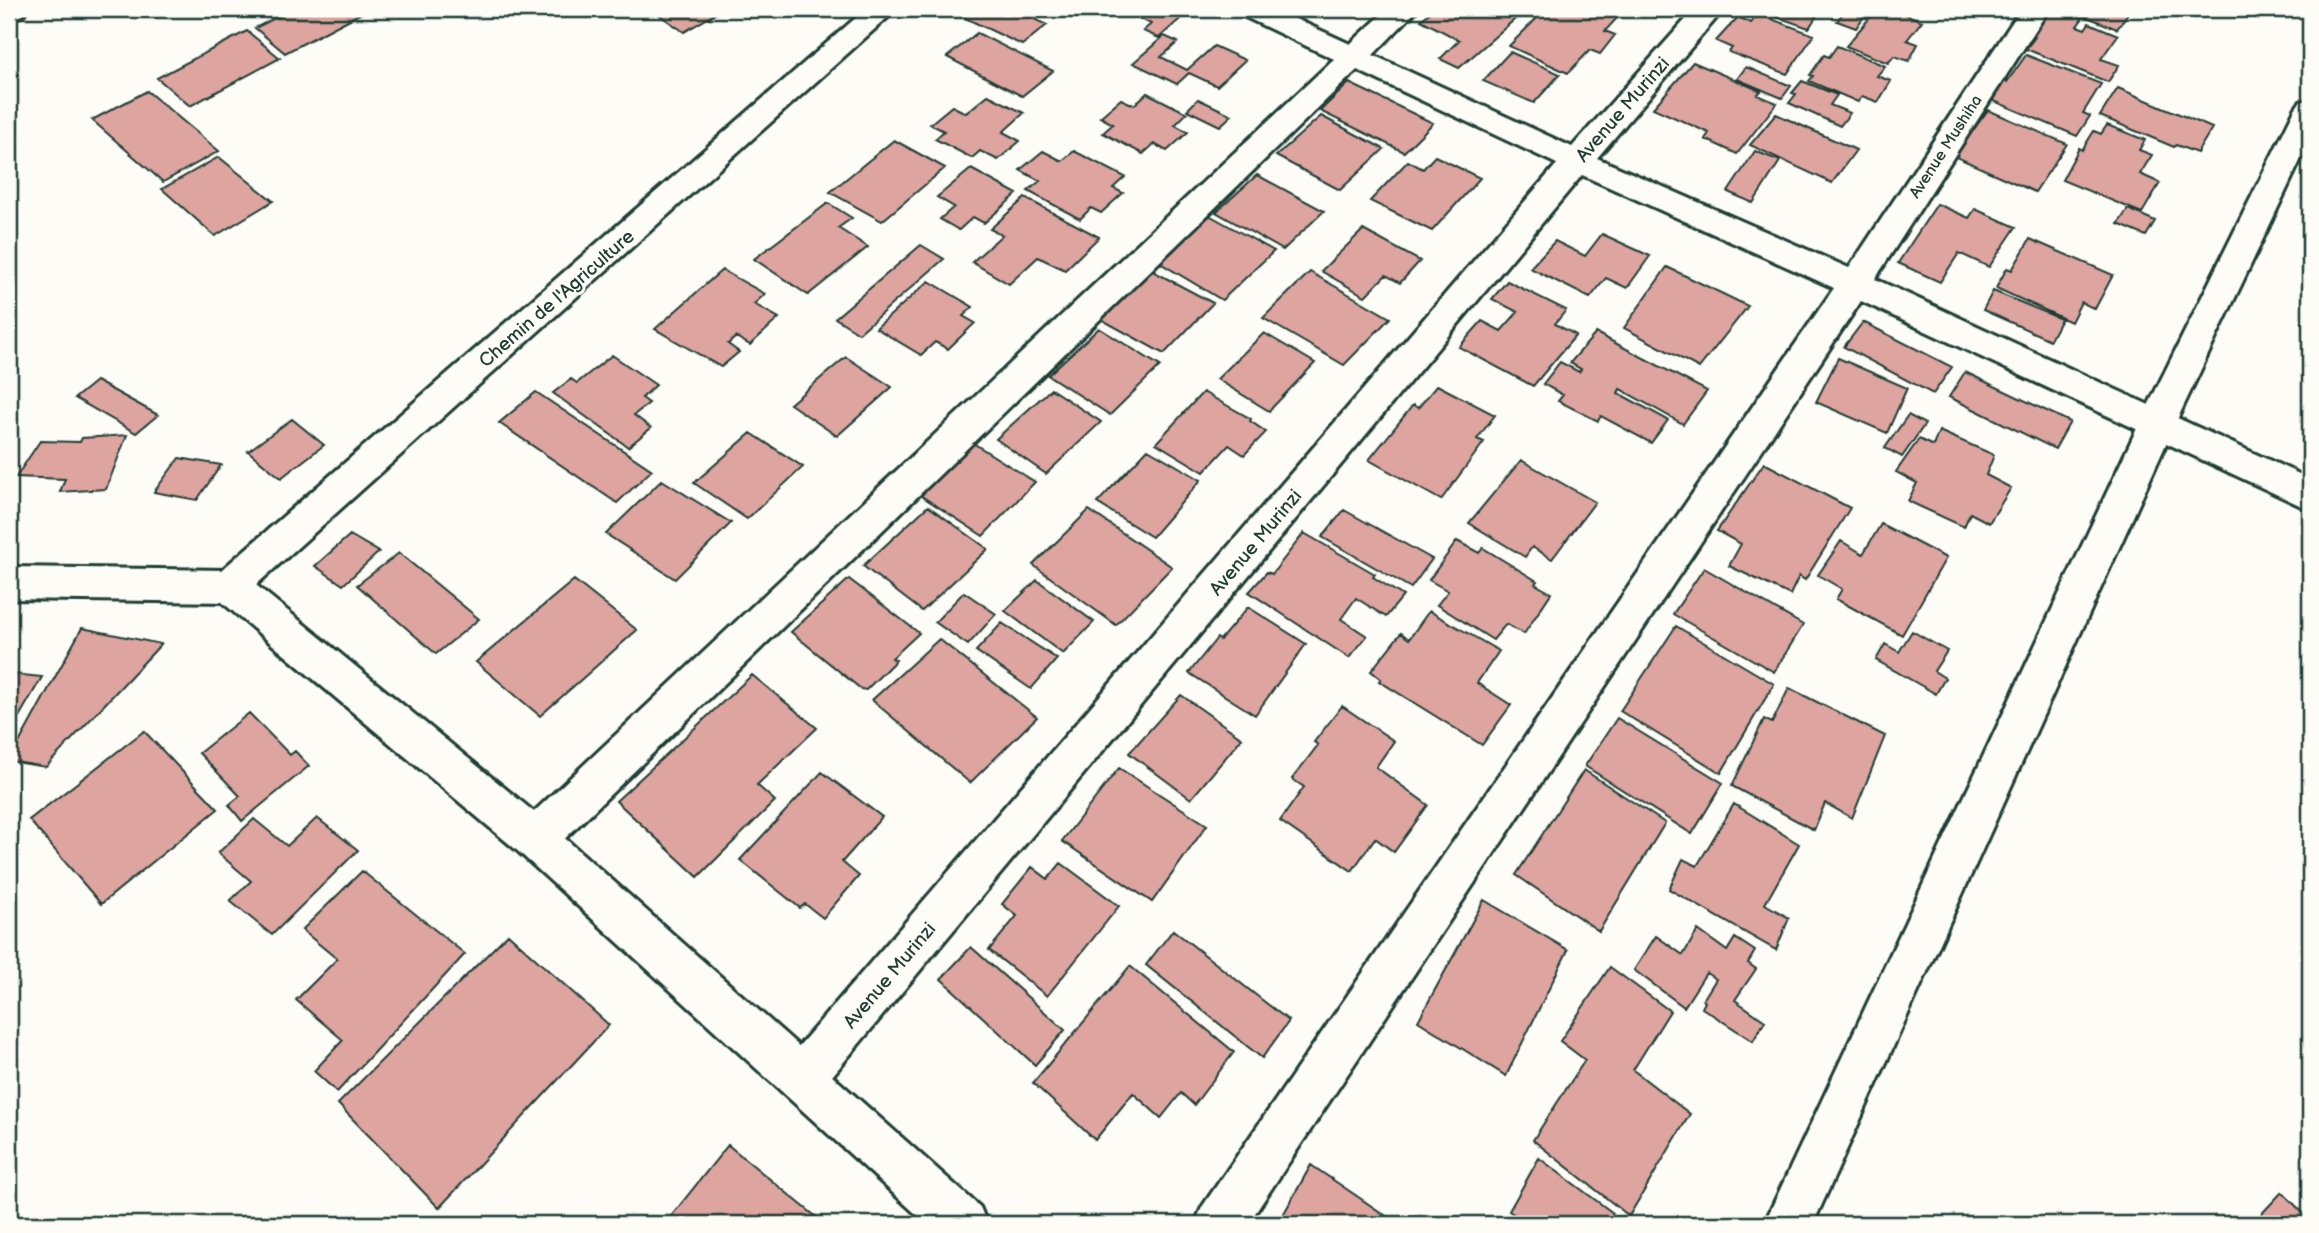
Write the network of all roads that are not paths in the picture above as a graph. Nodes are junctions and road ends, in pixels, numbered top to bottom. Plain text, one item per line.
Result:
1 (883, 9) edge
2 (1251, 9) edge
3 (1404, 9) edge
4 (1710, 9) edge
5 (2035, 9) edge
6 (1353, 57) junction
7 (2310, 109) edge
8 (1577, 161) junction
9 (1855, 284) junction
10 (2157, 424) junction
11 (2310, 495) edge
12 (9, 583) edge
13 (229, 586) junction
14 (536, 839) junction
15 (803, 1077) junction
16 (963, 1224) edge
17 (1219, 1224) edge
18 (1788, 1224) edge

1 - 13 street, Chemin de l'Agriculture
2 - 6 street
3 - 6 street
4 - 8 street, Avenue Murinzi
5 - 9 street, Avenue Mushiha
6 - 8 street
6 - 14 street
7 - 10 street
8 - 9 street
8 - 15 street, Avenue Murinzi
9 - 10 street
9 - 17 street, Avenue Mushiha
10 - 11 street
10 - 18 street
12 - 13 street
13 - 14 street
14 - 15 street
15 - 16 street

